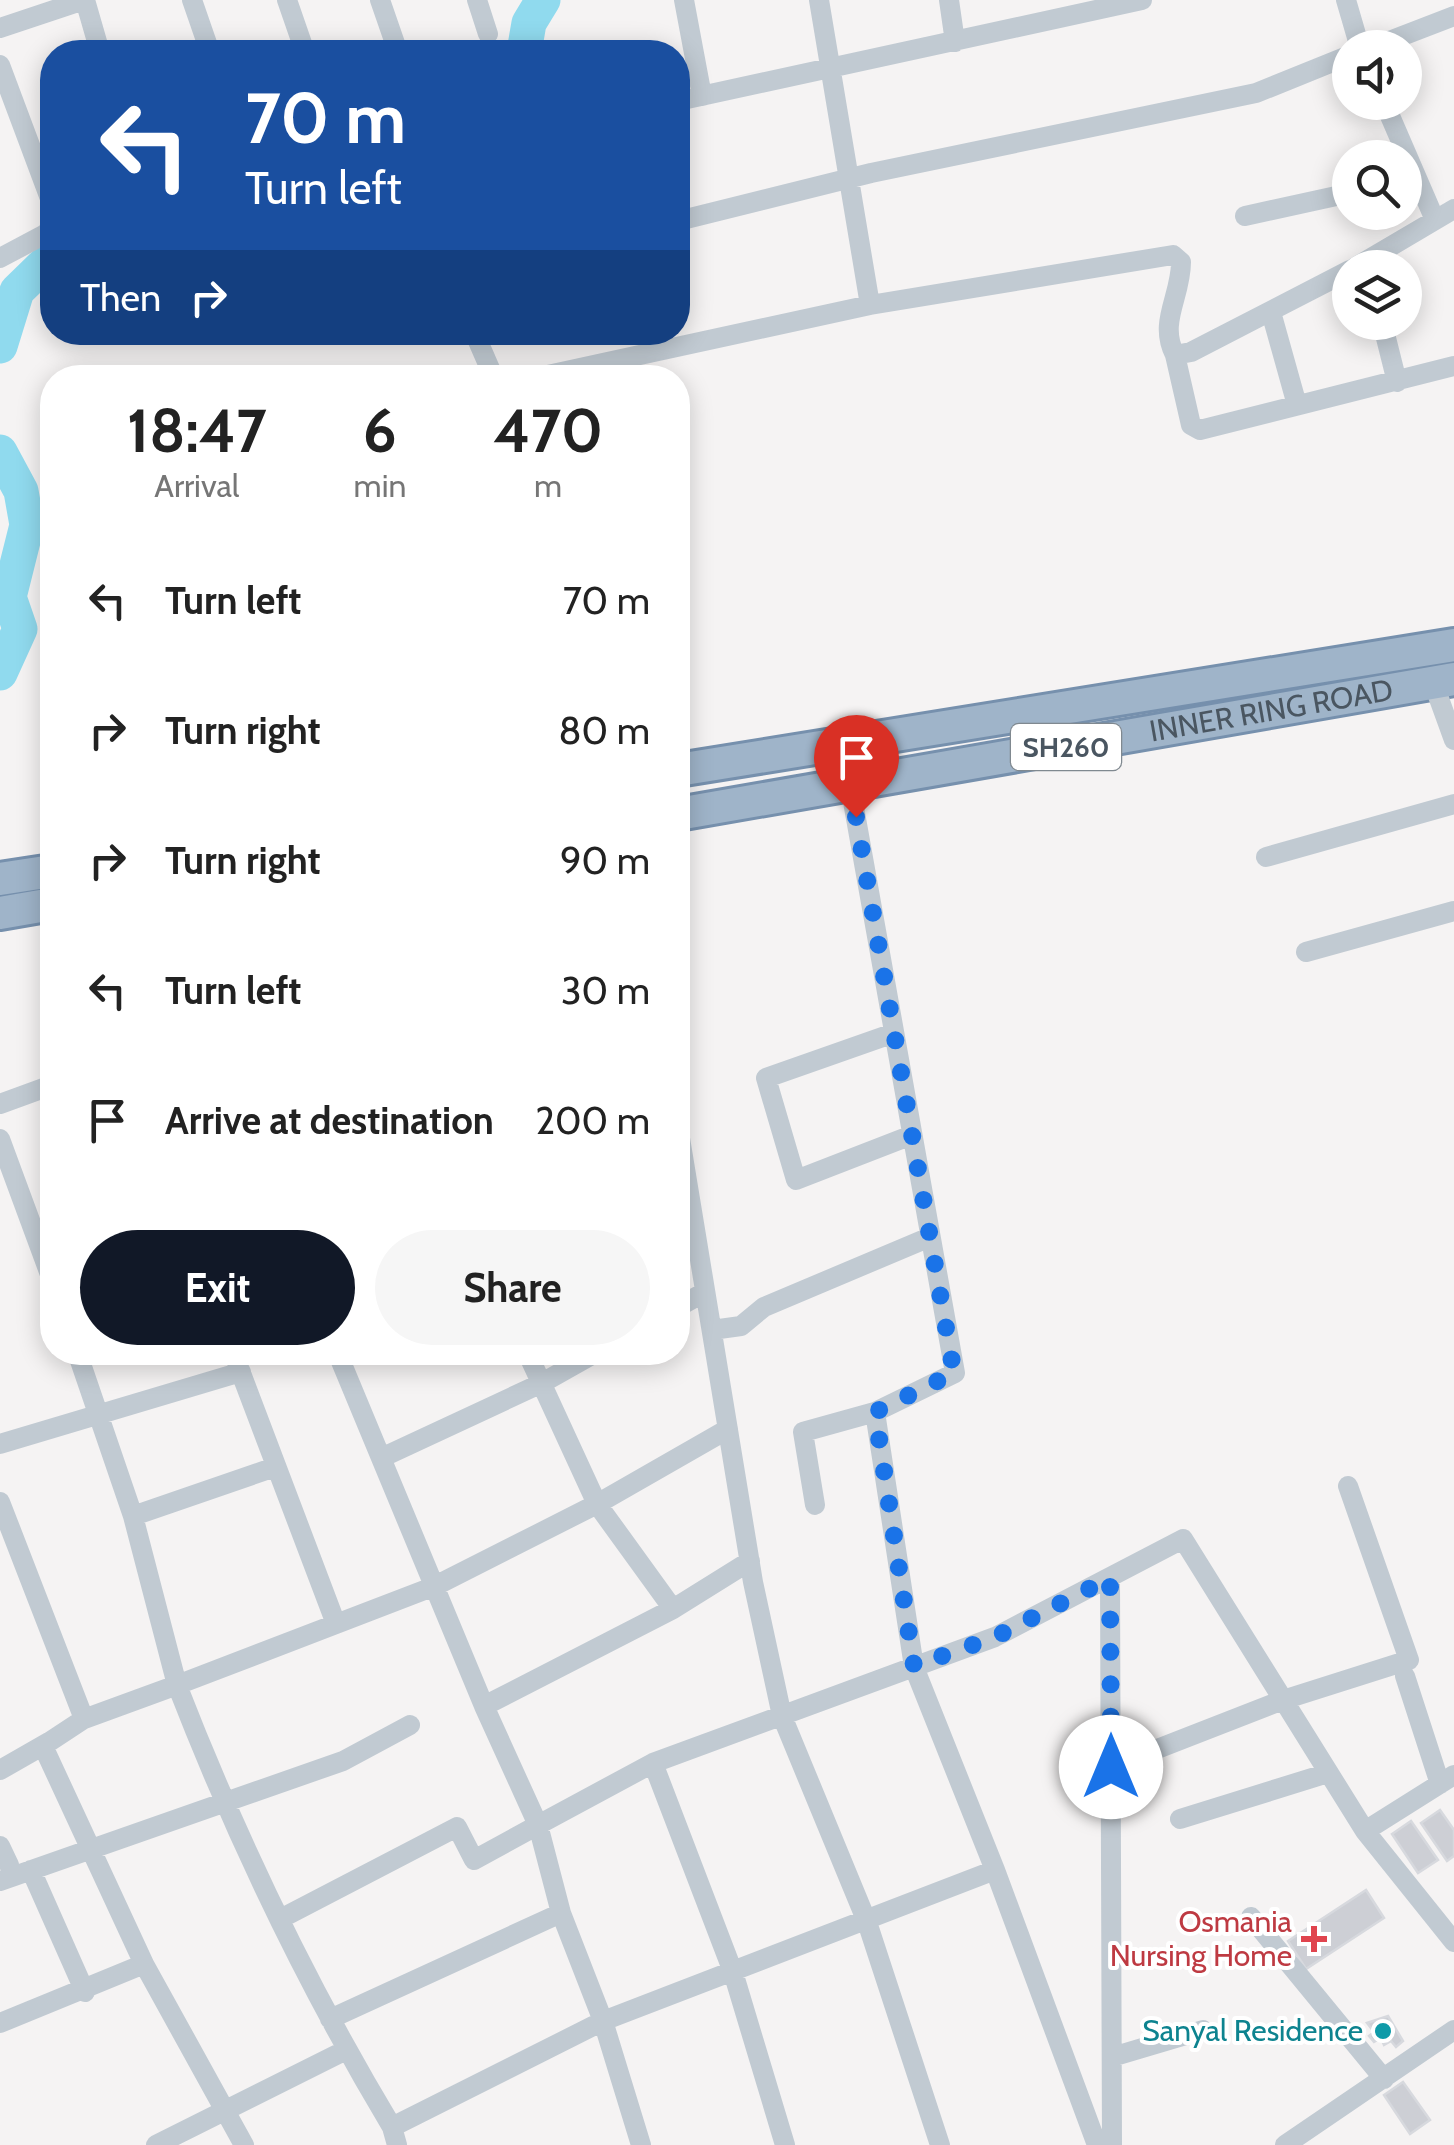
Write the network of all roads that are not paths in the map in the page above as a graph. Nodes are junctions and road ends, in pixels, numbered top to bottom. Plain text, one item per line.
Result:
1 (84, 0) edge
2 (192, 0) edge
3 (287, 0) edge
4 (380, 0) edge
5 (476, 0) edge
6 (684, 0) edge
7 (819, 0) edge
8 (949, 0) edge
9 (1142, 0) edge
10 (1346, 0) edge
11 (1454, 16) edge
12 (0, 28) edge
13 (1355, 30) edge
14 (1417, 30) edge
15 (488, 34) dead end
16 (96, 40) edge
17 (206, 40) edge
18 (301, 40) edge
19 (394, 40) edge
20 (955, 42) junction
21 (1332, 63) edge
22 (0, 66) edge
23 (830, 69) junction
24 (702, 96) junction
25 (690, 98) edge
26 (40, 172) edge
27 (848, 180) junction
28 (1332, 197) edge
29 (1422, 198) edge
30 (1454, 209) edge
31 (1246, 216) dead end
32 (690, 218) edge
33 (1435, 220) junction
34 (40, 237) edge
35 (1386, 250) edge
36 (0, 258) edge
37 (1332, 281) edge
38 (870, 304) junction
39 (1272, 312) junction
40 (1386, 340) edge
41 (690, 344) edge
42 (684, 345) edge
43 (1175, 355) junction
44 (593, 365) edge
45 (1454, 366) edge
46 (1397, 382) junction
47 (1297, 405) junction
48 (1454, 645) edge
49 (1444, 680) edge
50 (1454, 740) edge
51 (690, 768) edge
52 (850, 784) junction
53 (1454, 804) edge
54 (690, 812) edge
55 (1266, 857) dead end
56 (40, 872) edge
57 (0, 879) edge
58 (40, 906) edge
59 (1454, 911) edge
60 (0, 913) edge
61 (1306, 952) dead end
62 (894, 1033) junction
63 (40, 1089) edge
64 (0, 1104) edge
65 (912, 1134) junction
66 (0, 1140) edge
67 (40, 1206) edge
68 (30, 1210) junction
69 (690, 1218) edge
70 (930, 1237) junction
71 (40, 1242) edge
72 (705, 1292) junction
73 (690, 1300) edge
74 (712, 1330) junction
75 (81, 1365) edge
76 (229, 1365) edge
77 (238, 1365) edge
78 (342, 1365) edge
79 (533, 1365) edge
80 (574, 1365) edge
81 (542, 1383) junction
82 (875, 1412) junction
83 (98, 1415) junction
84 (728, 1429) junction
85 (0, 1444) edge
86 (381, 1458) junction
87 (275, 1467) junction
88 (1348, 1486) dead end
89 (0, 1502) edge
90 (597, 1504) junction
91 (814, 1505) dead end
92 (133, 1516) junction
93 (750, 1562) junction
94 (1110, 1578) junction
95 (434, 1586) junction
96 (672, 1608) junction
97 (336, 1624) junction
98 (914, 1666) junction
99 (1405, 1676) dead end
100 (177, 1685) junction
101 (1283, 1700) junction
102 (484, 1706) junction
103 (782, 1716) junction
104 (84, 1719) junction
105 (410, 1726) dead end
106 (49, 1742) junction
107 (652, 1763) junction
108 (1111, 1767) junction
109 (0, 1770) edge
110 (1328, 1773) junction
111 (1447, 1779) edge
112 (222, 1801) junction
113 (1180, 1820) dead end
114 (538, 1825) junction
115 (1365, 1831) junction
116 (91, 1850) junction
117 (3, 1864) edge
118 (32, 1870) junction
119 (995, 1870) junction
120 (562, 1914) junction
121 (1251, 1917) dead end
122 (282, 1918) junction
123 (867, 1922) junction
124 (1452, 1933) edge
125 (144, 1964) junction
126 (733, 1972) junction
127 (86, 1992) junction
128 (330, 2019) junction
129 (603, 2021) junction
130 (0, 2024) edge
131 (1203, 2030) dead end
132 (1454, 2030) edge
133 (346, 2050) junction
134 (1112, 2057) junction
135 (1384, 2079) junction
136 (226, 2108) junction
137 (395, 2136) edge
138 (156, 2145) edge
139 (244, 2145) edge
140 (641, 2145) edge
141 (785, 2145) edge
142 (940, 2145) edge
143 (1098, 2145) edge
144 (1112, 2145) edge
145 (1286, 2145) edge

1 - 12 street
1 - 16 street
2 - 17 street
3 - 18 street
4 - 19 street
5 - 15 street
6 - 24 street
7 - 23 street
8 - 20 street
9 - 20 street
10 - 13 street
11 - 14 street
20 - 23 street
21 - 27 street
22 - 26 street
23 - 24 street
23 - 27 street
24 - 25 street
27 - 32 street
27 - 38 street
28 - 31 street
29 - 33 street
30 - 33 street
33 - 35 street
34 - 36 street
37 - 39 street
38 - 41 street
38 - 43 street
39 - 43 street
39 - 47 street
40 - 46 street
42 - 44 street
43 - 47 street
45 - 46 street
46 - 47 street
48 - 51 highway, INNER RING ROAD / SH260
49 - 50 street
49 - 52 highway, INNER RING ROAD / SH260
52 - 54 highway, INNER RING ROAD / SH260
52 - 62 street
53 - 55 street
56 - 57 highway
58 - 60 highway
59 - 61 street
62 - 65 street
62 - 65 street
63 - 64 street
65 - 70 street
66 - 68 street
67 - 68 street
68 - 71 street
69 - 72 street
70 - 74 street
70 - 82 street
72 - 73 street
72 - 74 street
74 - 84 street
75 - 83 street
76 - 83 street
77 - 87 street
78 - 86 street
79 - 81 street
80 - 81 street
81 - 86 street
81 - 90 street
82 - 91 street
82 - 98 street
83 - 85 street
83 - 92 street
84 - 90 street
84 - 93 street
86 - 95 street
87 - 92 street
87 - 97 street
88 - 101 street
89 - 104 street
90 - 95 street
90 - 96 street
92 - 100 street
93 - 96 street
93 - 103 street
94 - 98 street
94 - 101 street
94 - 108 street
95 - 97 street
95 - 102 street
96 - 102 street
97 - 100 street
98 - 103 street
98 - 119 street
99 - 111 street
100 - 104 street
100 - 112 street
101 - 108 street
101 - 110 street
102 - 114 street
103 - 107 street
103 - 123 street
104 - 106 street
105 - 112 street
106 - 109 street
106 - 116 street
107 - 114 street
107 - 126 street
108 - 134 street
110 - 113 street
110 - 115 street
111 - 115 street
112 - 116 street
112 - 122 street
114 - 120 street
114 - 122 street
115 - 124 street
116 - 118 street
116 - 125 street
117 - 118 street
118 - 127 street
119 - 123 street
119 - 143 street
120 - 128 street
120 - 129 street
121 - 135 street
122 - 128 street
123 - 126 street
123 - 142 street
125 - 127 street
125 - 136 street
126 - 129 street
126 - 141 street
127 - 130 street
128 - 133 street
129 - 137 street
129 - 140 street
131 - 134 street
132 - 135 street
133 - 136 street
133 - 137 street
134 - 144 street
135 - 145 street
136 - 138 street
136 - 139 street

